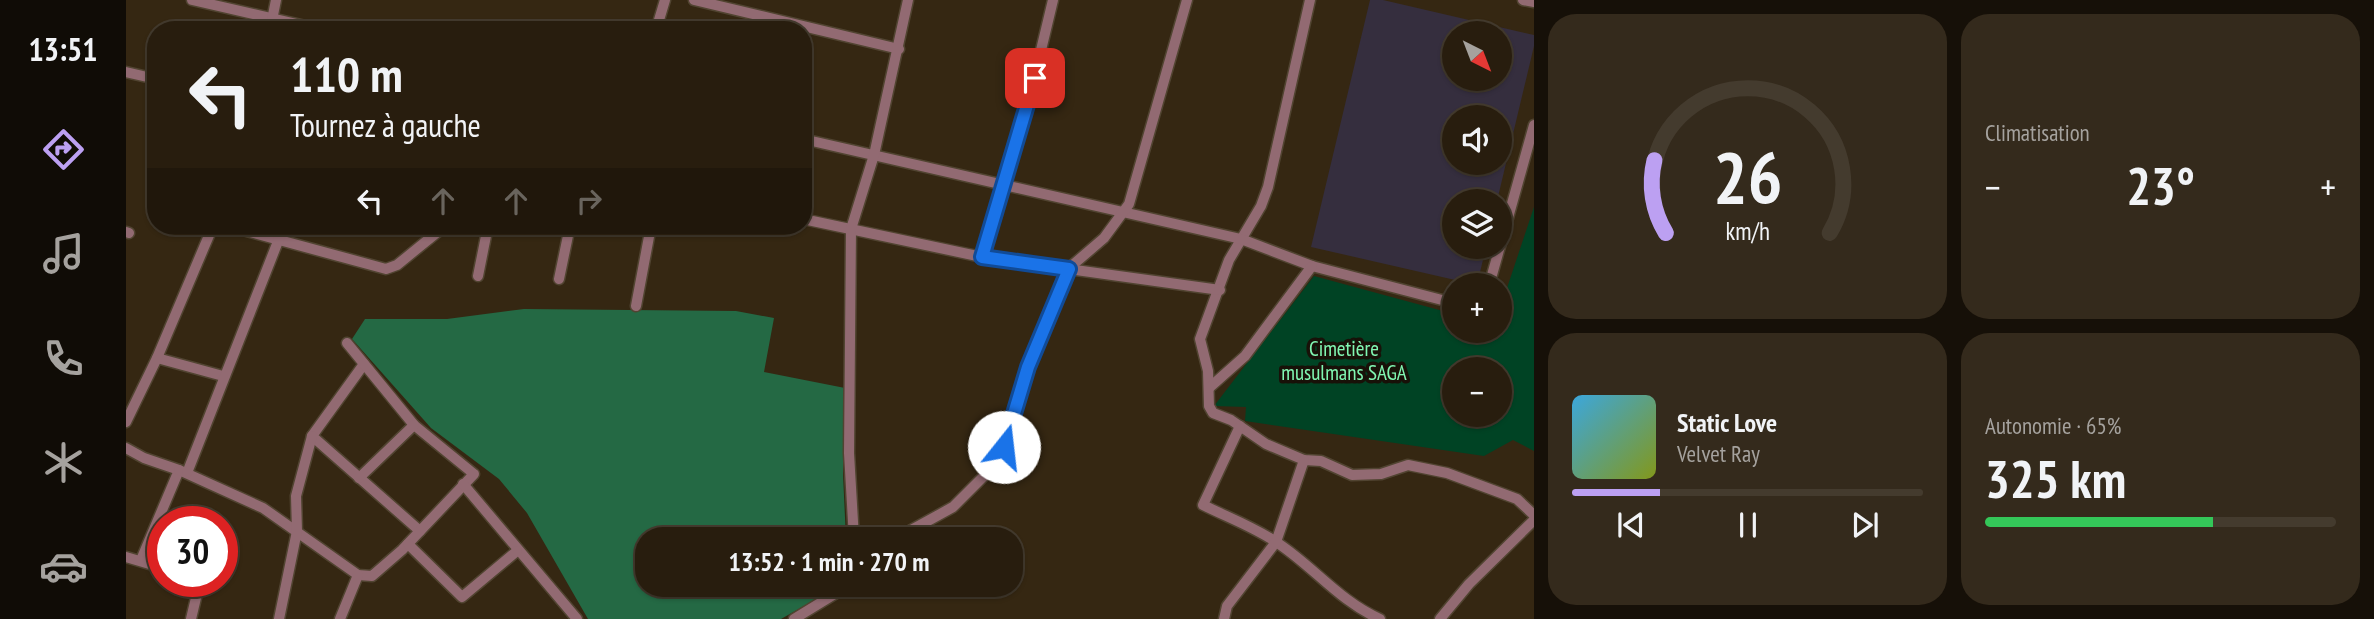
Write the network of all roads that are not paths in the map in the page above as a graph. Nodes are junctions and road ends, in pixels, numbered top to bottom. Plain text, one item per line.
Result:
1 (192, 0) edge
2 (276, 0) edge
3 (665, 0) edge
4 (694, 0) edge
5 (908, 0) edge
6 (1053, 0) edge
7 (1187, 0) edge
8 (1310, 0) edge
9 (1523, 0) edge
10 (1534, 2) edge
11 (272, 18) junction
12 (272, 21) edge
13 (285, 21) edge
14 (659, 21) edge
15 (782, 21) edge
16 (812, 28) edge
17 (899, 49) junction
18 (127, 76) edge
19 (147, 78) edge
20 (1534, 125) edge
21 (812, 141) edge
22 (874, 155) junction
23 (1004, 185) junction
24 (1124, 213) junction
25 (812, 221) edge
26 (851, 229) junction
27 (209, 235) edge
28 (263, 235) edge
29 (281, 235) edge
30 (435, 235) edge
31 (486, 235) edge
32 (568, 235) edge
33 (649, 235) edge
34 (279, 239) junction
35 (1241, 239) junction
36 (982, 257) junction
37 (1312, 266) junction
38 (1069, 269) junction
39 (1491, 273) edge
40 (478, 276) dead end
41 (559, 279) dead end
42 (1220, 290) junction
43 (1442, 300) edge
44 (636, 306) dead end
45 (347, 343) dead end
46 (157, 358) junction
47 (364, 365) junction
48 (223, 376) junction
49 (1209, 388) junction
50 (126, 422) edge
51 (414, 425) junction
52 (1240, 426) junction
53 (312, 436) junction
54 (126, 448) edge
55 (1304, 460) junction
56 (183, 472) junction
57 (359, 478) junction
58 (463, 484) junction
59 (1534, 517) edge
60 (853, 527) edge
61 (917, 527) edge
62 (297, 531) junction
63 (420, 531) junction
64 (1276, 542) junction
65 (408, 544) junction
66 (517, 551) junction
67 (126, 557) edge
68 (141, 560) junction
69 (147, 562) edge
70 (358, 575) junction
71 (196, 597) edge
72 (830, 597) edge
73 (191, 619) edge
74 (279, 619) edge
75 (340, 619) edge
76 (577, 619) edge
77 (794, 619) edge
78 (1224, 619) edge
79 (1380, 619) edge
80 (1440, 619) edge

1 - 11 street
2 - 11 street
3 - 14 street
4 - 15 street
5 - 17 street
6 - 23 street
7 - 24 street
8 - 35 street
9 - 10 street
11 - 12 street
11 - 13 street
16 - 17 street
17 - 22 street
18 - 19 street
20 - 39 street
21 - 22 street
22 - 23 street
22 - 26 street
23 - 24 street
23 - 36 street
24 - 35 street
24 - 38 street
25 - 26 street
26 - 36 street
26 - 60 street
27 - 46 street
28 - 34 street
29 - 34 street
30 - 34 street
31 - 40 street
32 - 41 street
33 - 44 street
34 - 48 street
35 - 37 street
35 - 42 street
36 - 38 street
37 - 43 street
37 - 49 street
38 - 42 street
38 - 61 street
42 - 49 street
45 - 47 street
46 - 48 street
46 - 50 street
47 - 51 street
47 - 53 street
48 - 56 street
49 - 52 street
51 - 57 street
51 - 58 street
52 - 55 street
52 - 64 street
53 - 57 street
53 - 62 street
54 - 56 street
55 - 59 street
55 - 64 street
56 - 62 street
56 - 68 street
57 - 63 street
58 - 63 street
58 - 66 street
59 - 80 street
62 - 70 street
62 - 74 street
63 - 65 street
64 - 78 street
64 - 79 street
65 - 66 street
65 - 70 street
66 - 76 street
67 - 68 street
68 - 69 street
70 - 75 street
71 - 73 street
72 - 77 street

